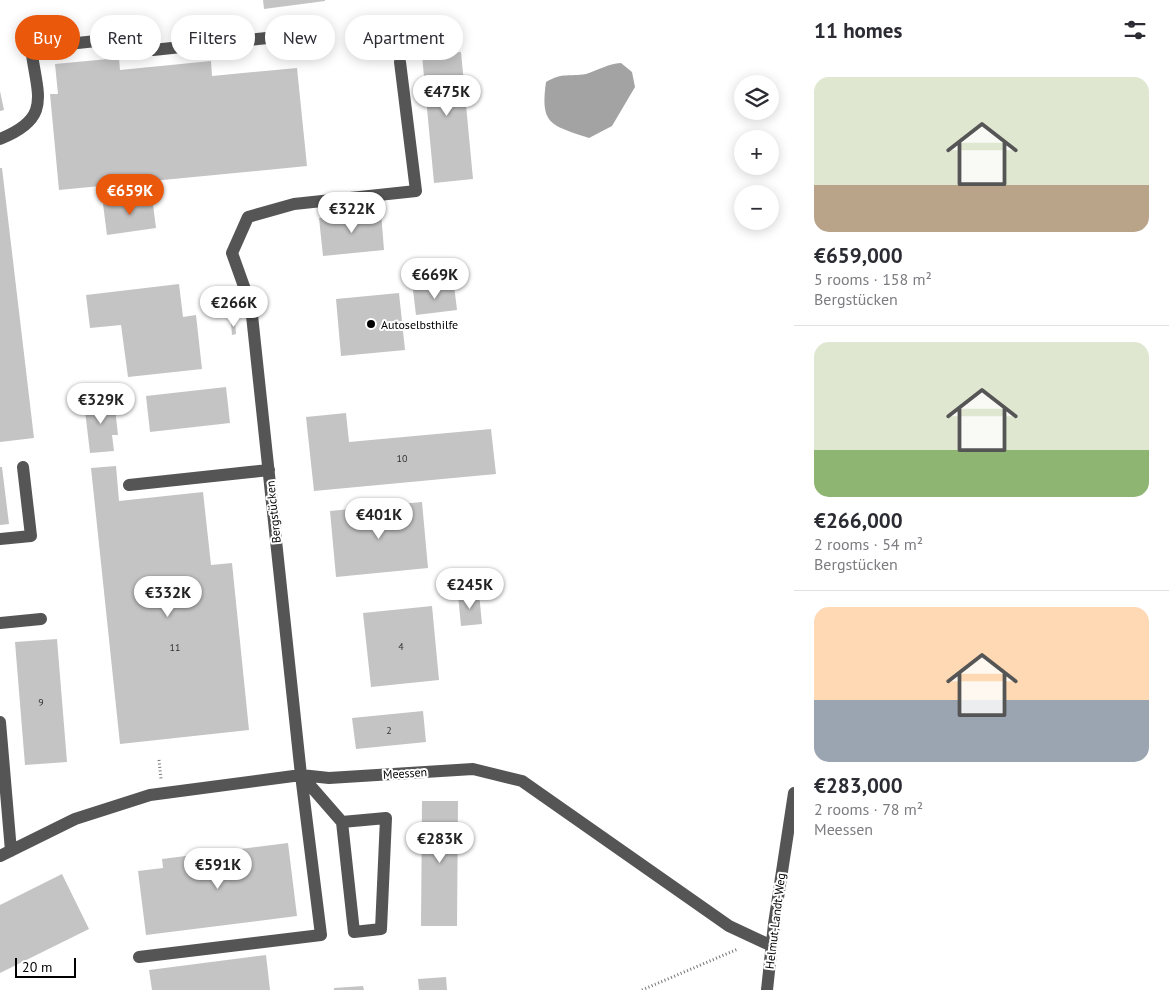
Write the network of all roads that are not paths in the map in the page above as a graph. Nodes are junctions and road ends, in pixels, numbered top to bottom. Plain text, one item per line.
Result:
1 (265, 38) edge
2 (400, 62) dead end
3 (0, 139) edge
4 (23, 468) dead end
5 (269, 470) junction
6 (129, 485) dead end
7 (0, 539) edge
8 (41, 619) dead end
9 (0, 623) edge
10 (0, 722) edge
11 (301, 775) junction
12 (794, 792) edge
13 (342, 822) junction
14 (5, 853) edge
15 (772, 946) junction
16 (139, 957) dead end
17 (767, 990) edge

1 - 3 street
2 - 5 street, Bergstücken
4 - 7 street
5 - 6 street
5 - 11 street, Bergstücken
8 - 9 street
10 - 14 street
11 - 13 street
11 - 14 street, Meessen
11 - 15 street, Meessen
11 - 16 street, Bergstücken
12 - 15 street, Helmut-Landt-Weg
13 - 13 street
15 - 17 street, Helmut-Landt-Weg

